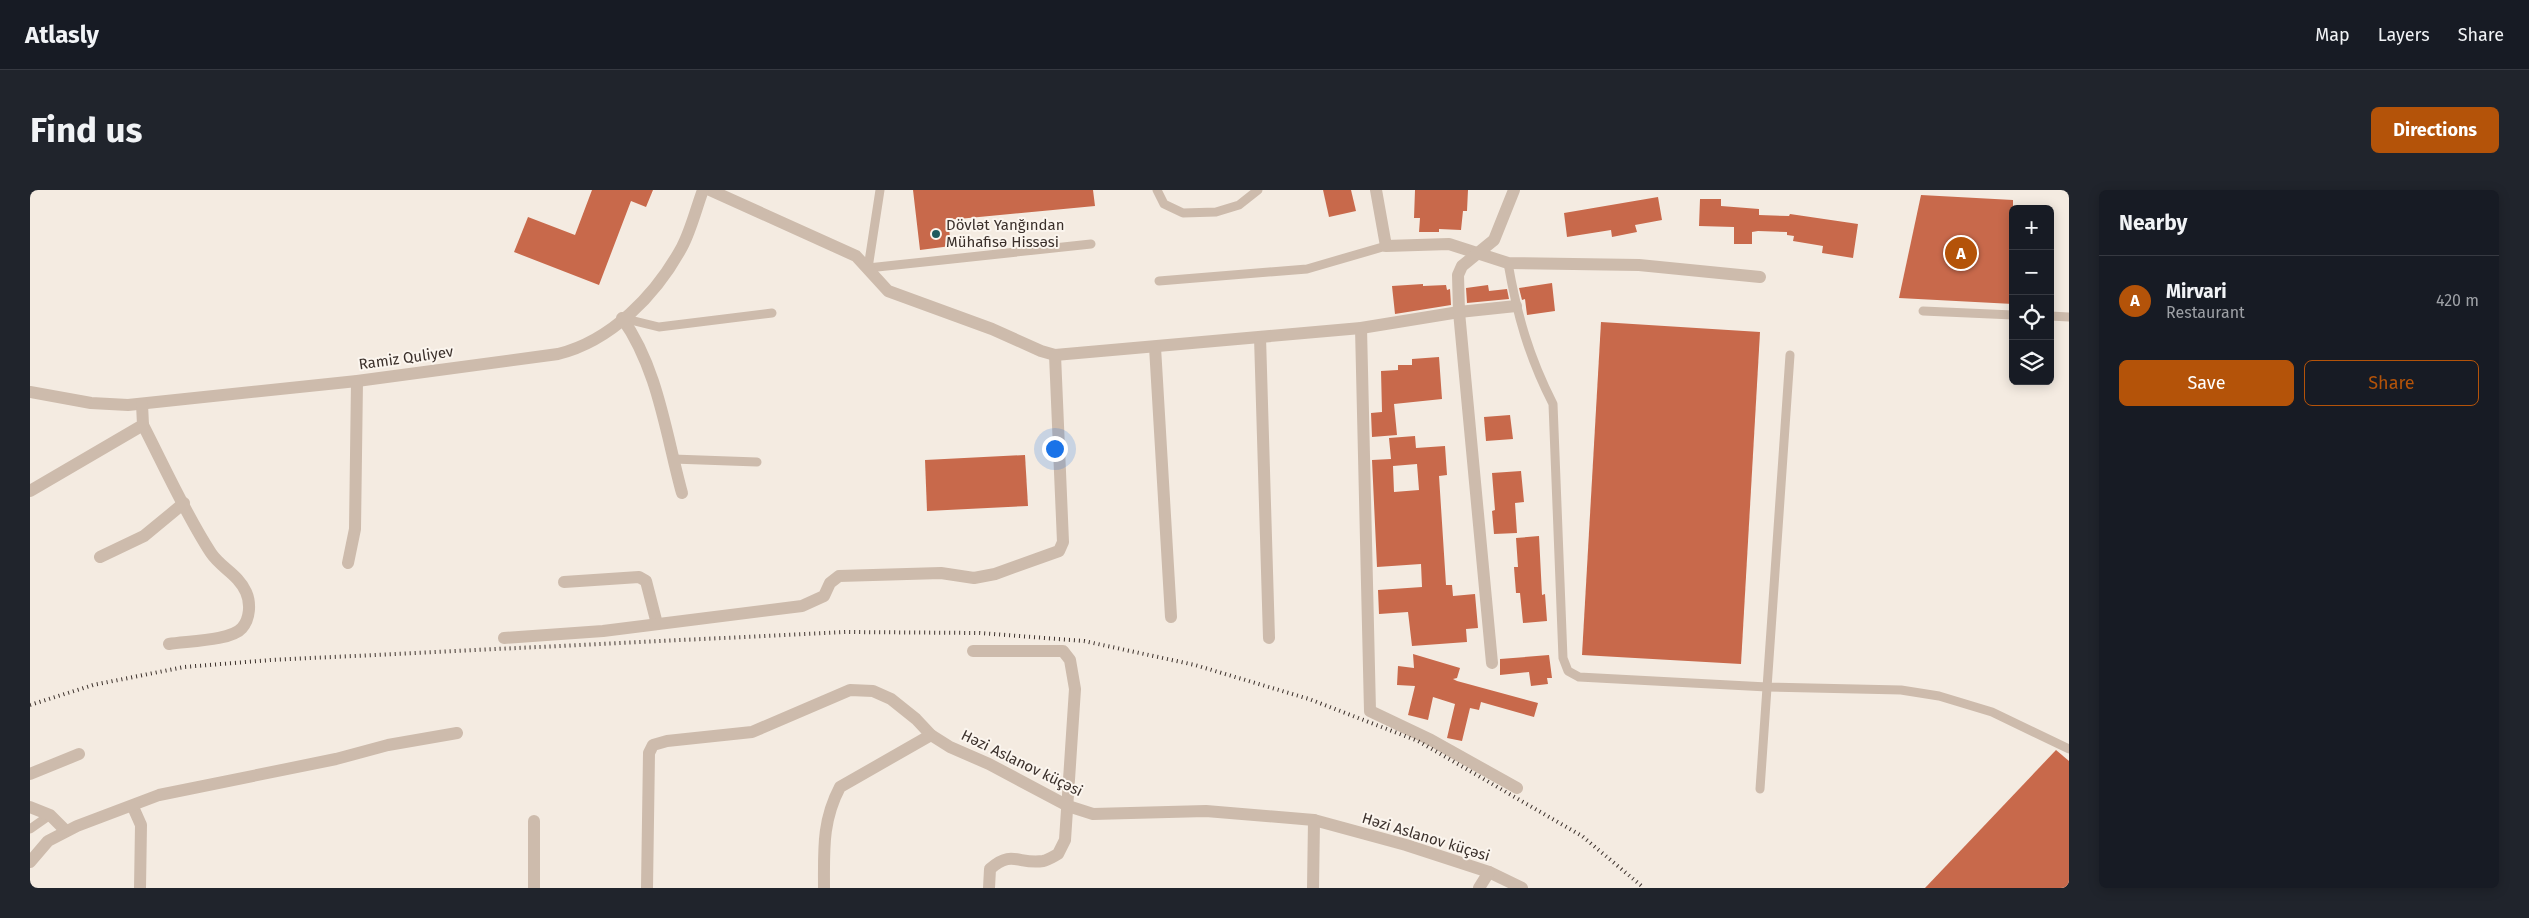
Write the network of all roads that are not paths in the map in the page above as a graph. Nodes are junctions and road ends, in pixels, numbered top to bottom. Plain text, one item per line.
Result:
1 (703, 190) edge
2 (710, 190) edge
3 (880, 190) edge
4 (1157, 190) edge
5 (1258, 190) edge
6 (1376, 190) edge
7 (1514, 190) edge
8 (1091, 244) dead end
9 (1386, 246) junction
10 (1479, 254) junction
11 (1508, 263) junction
12 (868, 268) junction
13 (1760, 277) dead end
14 (1160, 281) dead end
15 (1516, 306) junction
16 (1459, 312) junction
17 (1923, 312) dead end
18 (772, 313) dead end
19 (2009, 315) edge
20 (2054, 316) edge
21 (2069, 317) edge
22 (622, 318) junction
23 (1361, 328) junction
24 (1260, 337) junction
25 (1155, 347) junction
26 (1055, 355) junction
27 (1790, 355) dead end
28 (357, 381) junction
29 (30, 392) edge
30 (142, 404) junction
31 (143, 425) junction
32 (673, 459) junction
33 (757, 462) dead end
34 (30, 491) edge
35 (682, 493) dead end
36 (184, 503) junction
37 (100, 557) dead end
38 (348, 563) dead end
39 (564, 582) dead end
40 (1171, 616) dead end
41 (658, 624) junction
42 (504, 638) dead end
43 (1269, 638) dead end
44 (169, 644) dead end
45 (973, 651) dead end
46 (1492, 663) dead end
47 (1767, 687) junction
48 (457, 733) dead end
49 (931, 734) junction
50 (2069, 749) edge
51 (79, 754) dead end
52 (30, 774) edge
53 (1517, 788) dead end
54 (1760, 789) dead end
55 (133, 806) junction
56 (1068, 806) junction
57 (30, 807) edge
58 (50, 814) junction
59 (1314, 820) junction
60 (534, 821) dead end
61 (30, 829) edge
62 (66, 832) junction
63 (30, 862) edge
64 (1488, 872) junction
65 (140, 888) edge
66 (534, 888) edge
67 (647, 888) edge
68 (824, 888) edge
69 (989, 888) edge
70 (1313, 888) edge
71 (1479, 888) edge
72 (1522, 888) edge

1 - 22 street, Ramiz Quliyev
2 - 12 street
3 - 12 lane
4 - 5 lane
6 - 9 street
7 - 10 street
8 - 12 lane
9 - 10 street
9 - 14 lane
10 - 11 street
10 - 16 street
11 - 13 street
11 - 15 lane
12 - 26 street
15 - 16 street
15 - 47 lane
16 - 23 street
16 - 46 street
17 - 19 lane
18 - 22 lane
20 - 21 lane
22 - 28 street, Ramiz Quliyev
22 - 32 street
23 - 24 street
23 - 53 street
24 - 25 street
24 - 43 street
25 - 26 street
25 - 40 street
26 - 41 street
27 - 47 lane
28 - 30 street, Ramiz Quliyev
28 - 38 street
29 - 30 street, Ramiz Quliyev
30 - 31 street
31 - 34 street
31 - 36 street
32 - 33 lane
32 - 35 street
36 - 37 street
36 - 44 street
39 - 41 street
41 - 42 street
45 - 56 street
47 - 50 lane
47 - 54 lane
48 - 55 street
49 - 56 street, Həzi Aslanov küçəsi
49 - 67 street, Həzi Aslanov küçəsi
49 - 68 street
51 - 52 street
55 - 62 street
55 - 65 street
56 - 59 street, Həzi Aslanov küçəsi
56 - 69 street
57 - 58 street
58 - 61 lane
58 - 62 street
59 - 64 street, Həzi Aslanov küçəsi
59 - 70 street
60 - 66 street
62 - 63 street
64 - 71 street
64 - 72 street, Həzi Aslanov küçəsi

